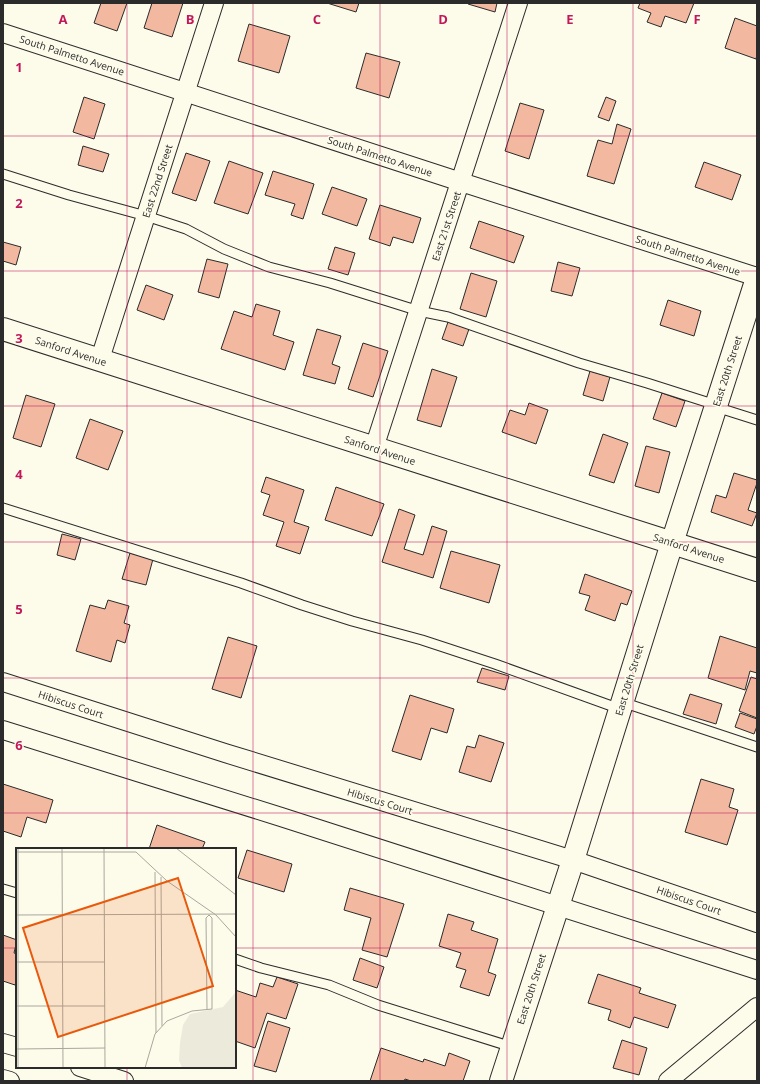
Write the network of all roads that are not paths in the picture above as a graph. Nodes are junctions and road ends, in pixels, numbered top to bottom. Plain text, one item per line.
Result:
1 (214, 3) edge
2 (518, 3) edge
3 (3, 33) edge
4 (186, 92) junction
5 (3, 174) edge
6 (461, 182) junction
7 (146, 216) junction
8 (757, 278) edge
9 (419, 311) junction
10 (3, 329) edge
11 (100, 359) junction
12 (716, 406) junction
13 (757, 420) edge
14 (374, 448) junction
15 (3, 508) edge
16 (672, 543) junction
17 (757, 570) edge
18 (3, 682) edge
19 (621, 706) junction
20 (3, 730) edge
21 (757, 746) edge
22 (574, 860) junction
23 (3, 889) edge
24 (16, 893) edge
25 (559, 905) junction
26 (757, 923) edge
27 (236, 959) edge
28 (757, 970) edge
29 (757, 1007) edge
30 (3, 1043) edge
31 (16, 1047) edge
32 (512, 1047) junction
33 (83, 1068) edge
34 (3, 1079) edge
35 (10, 1081) edge
36 (124, 1081) edge
37 (501, 1081) edge
38 (668, 1081) edge

1 - 4 street, East 22nd Street
2 - 6 street, East 21st Street
3 - 4 street, South Palmetto Avenue
4 - 6 street, South Palmetto Avenue
4 - 7 street, East 22nd Street
5 - 7 lane
6 - 8 street, South Palmetto Avenue
6 - 9 street, East 21st Street
7 - 9 lane
7 - 11 street, East 22nd Street
8 - 12 street, East 20th Street
9 - 12 lane
9 - 14 street, East 21st Street
10 - 11 street, Sanford Avenue
11 - 14 street, Sanford Avenue
12 - 13 lane
12 - 16 street, East 20th Street
14 - 16 street, Sanford Avenue
15 - 19 lane
16 - 17 street, Sanford Avenue
16 - 19 street, East 20th Street
18 - 22 street, Hibiscus Court
19 - 21 lane
19 - 22 street, East 20th Street
20 - 25 street
22 - 25 street, East 20th Street
22 - 26 street, Hibiscus Court
23 - 24 lane
25 - 28 street
25 - 32 street, East 20th Street
27 - 32 lane
29 - 38 street
30 - 31 street
32 - 37 street, East 20th Street
33 - 36 street
34 - 35 street

